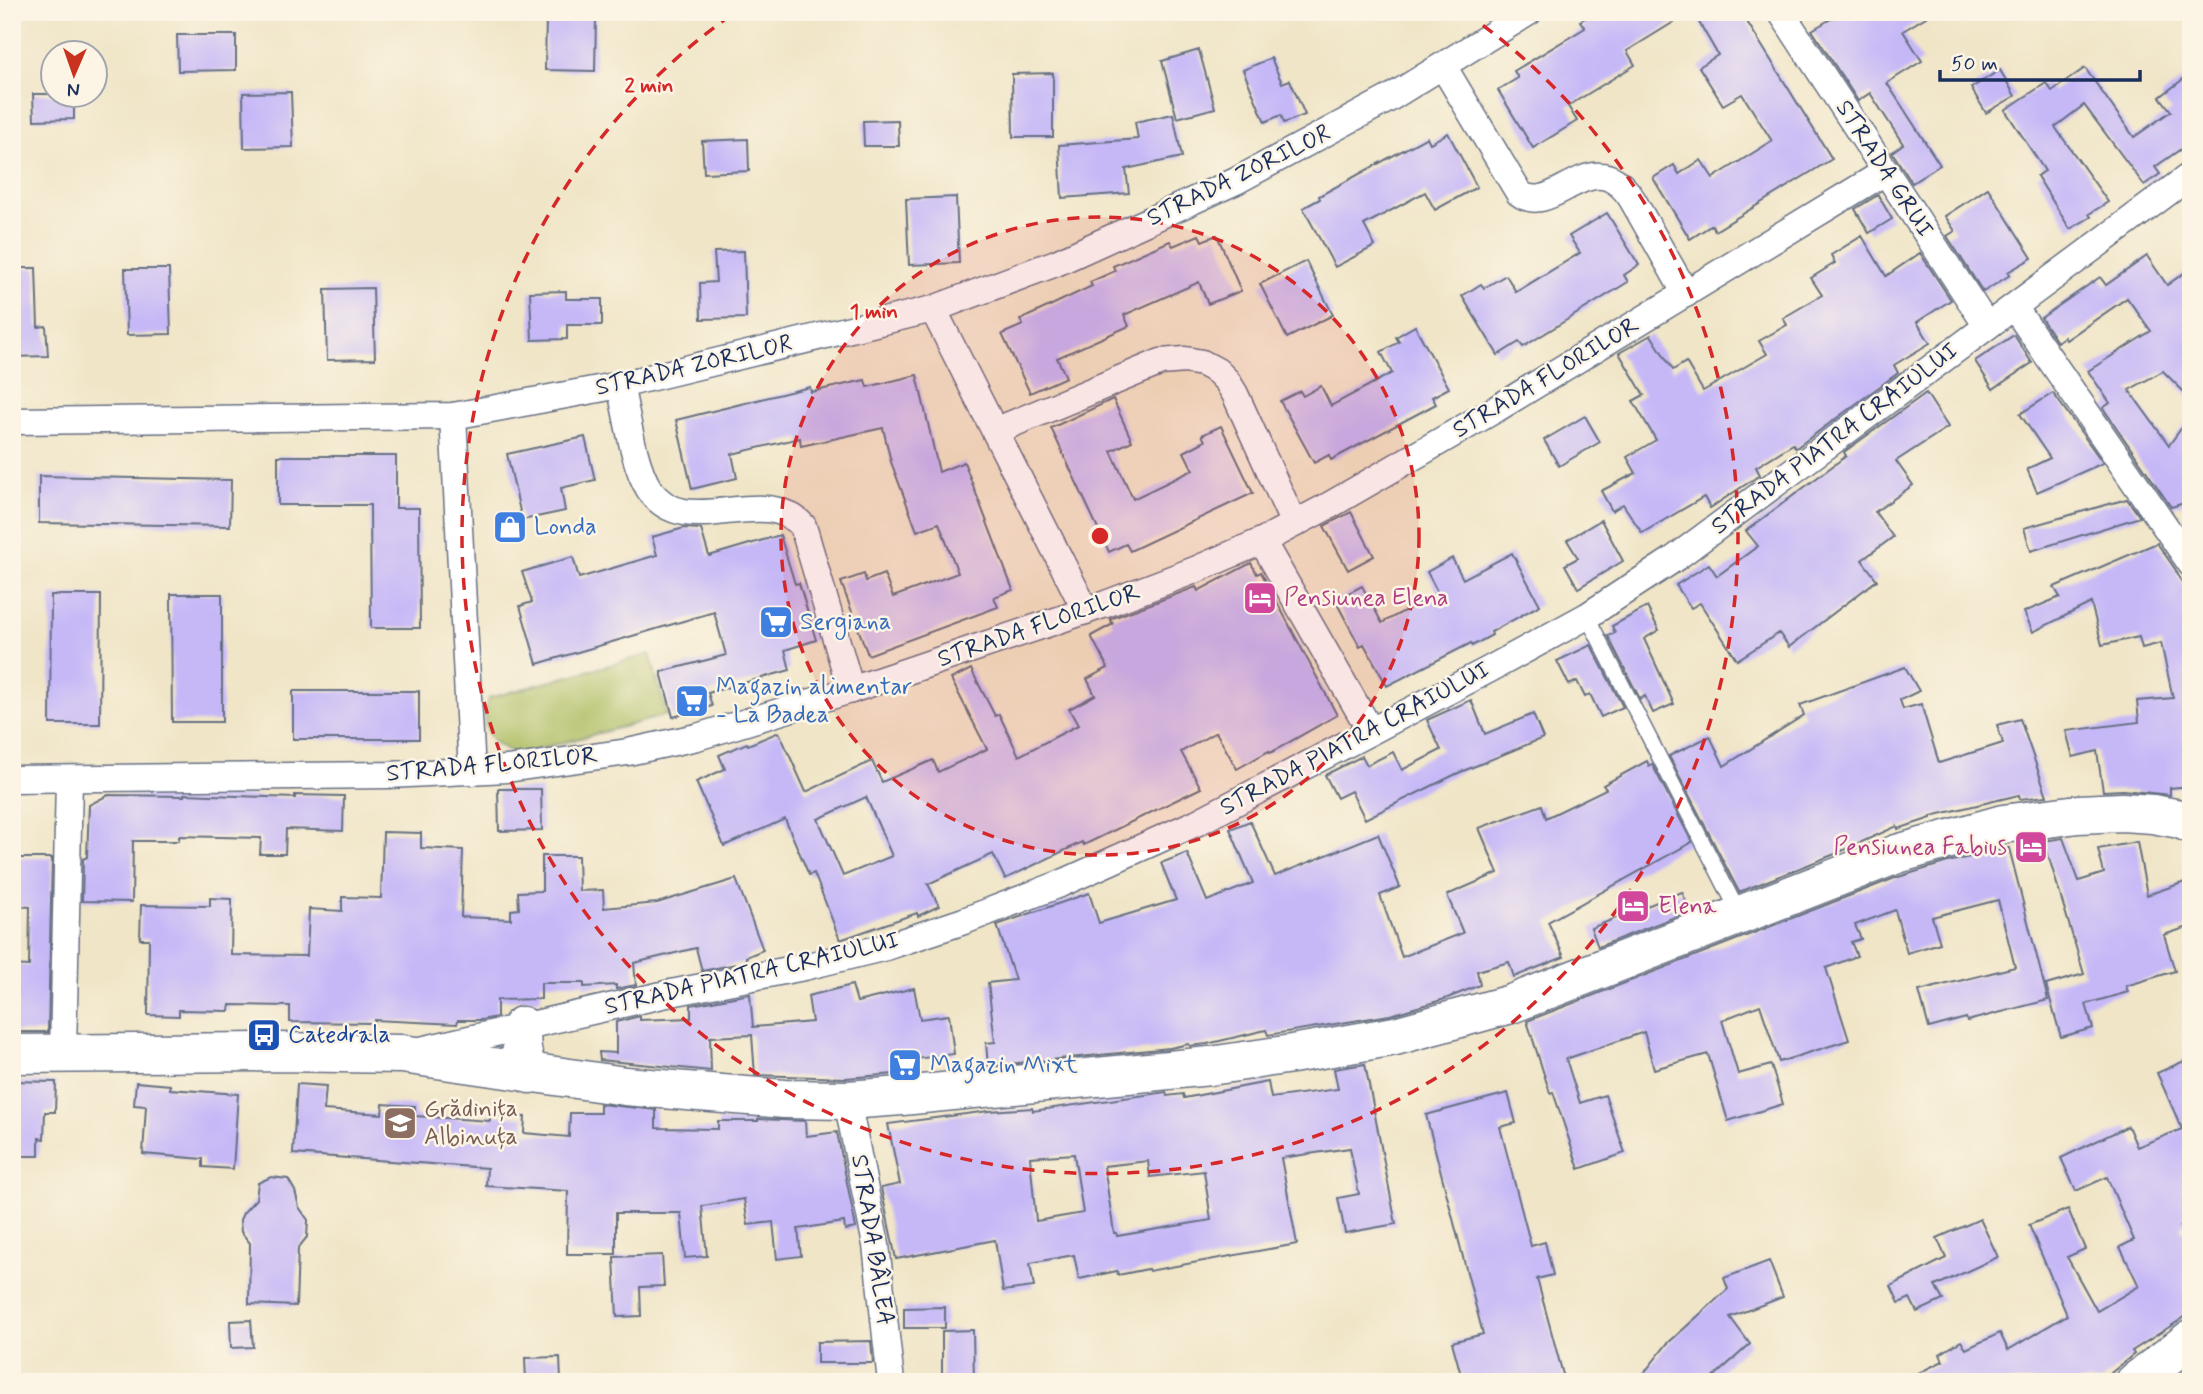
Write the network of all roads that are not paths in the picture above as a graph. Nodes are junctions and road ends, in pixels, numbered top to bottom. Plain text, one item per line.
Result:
1 (1529, 12) edge
2 (1781, 12) edge
3 (1443, 66) junction
4 (1885, 172) junction
5 (2191, 175) edge
6 (1686, 294) junction
7 (2014, 307) junction
8 (933, 309) junction
9 (1987, 326) junction
10 (620, 385) junction
11 (453, 416) junction
12 (12, 421) edge
13 (995, 431) junction
14 (1294, 524) junction
15 (1262, 541) junction
16 (2191, 564) edge
17 (1086, 611) junction
18 (1587, 616) junction
19 (851, 690) junction
20 (1370, 730) junction
21 (472, 772) junction
22 (12, 779) edge
23 (69, 779) junction
24 (2191, 824) edge
25 (1740, 916) junction
26 (522, 1026) junction
27 (64, 1053) junction
28 (12, 1054) edge
29 (402, 1054) junction
30 (530, 1074) junction
31 (847, 1100) junction
32 (2191, 1339) edge
33 (2191, 1355) edge
34 (891, 1382) edge
35 (2135, 1382) edge
36 (2157, 1382) edge

1 - 3 street, STRADA ZORILOR
2 - 4 street, STRADA GRUI
3 - 6 street
3 - 8 street, STRADA ZORILOR
4 - 6 street, STRADA FLORILOR
4 - 9 street, STRADA GRUI
5 - 7 street, STRADA PIATRA CRAIULUI
6 - 14 street, STRADA FLORILOR
7 - 9 street, STRADA PIATRA CRAIULUI
7 - 16 street
8 - 10 street, STRADA ZORILOR
8 - 13 street
9 - 18 street, STRADA PIATRA CRAIULUI
10 - 11 street, STRADA ZORILOR
10 - 19 street
11 - 12 street, STRADA ZORILOR
11 - 21 street
13 - 14 street
13 - 17 street
14 - 15 street, STRADA FLORILOR
15 - 17 street, STRADA FLORILOR
15 - 20 street
17 - 19 street, STRADA FLORILOR
18 - 20 street, STRADA PIATRA CRAIULUI
18 - 25 lane
19 - 21 street, STRADA FLORILOR
20 - 26 street, STRADA PIATRA CRAIULUI
21 - 23 street, STRADA FLORILOR
22 - 23 street, STRADA FLORILOR
23 - 27 street
24 - 25 main road
25 - 31 main road
26 - 29 street, STRADA PIATRA CRAIULUI
26 - 30 main road
27 - 28 main road
27 - 29 main road
29 - 30 main road
30 - 31 main road
31 - 34 street, STRADA BÂLEA
32 - 35 main road
33 - 36 street

